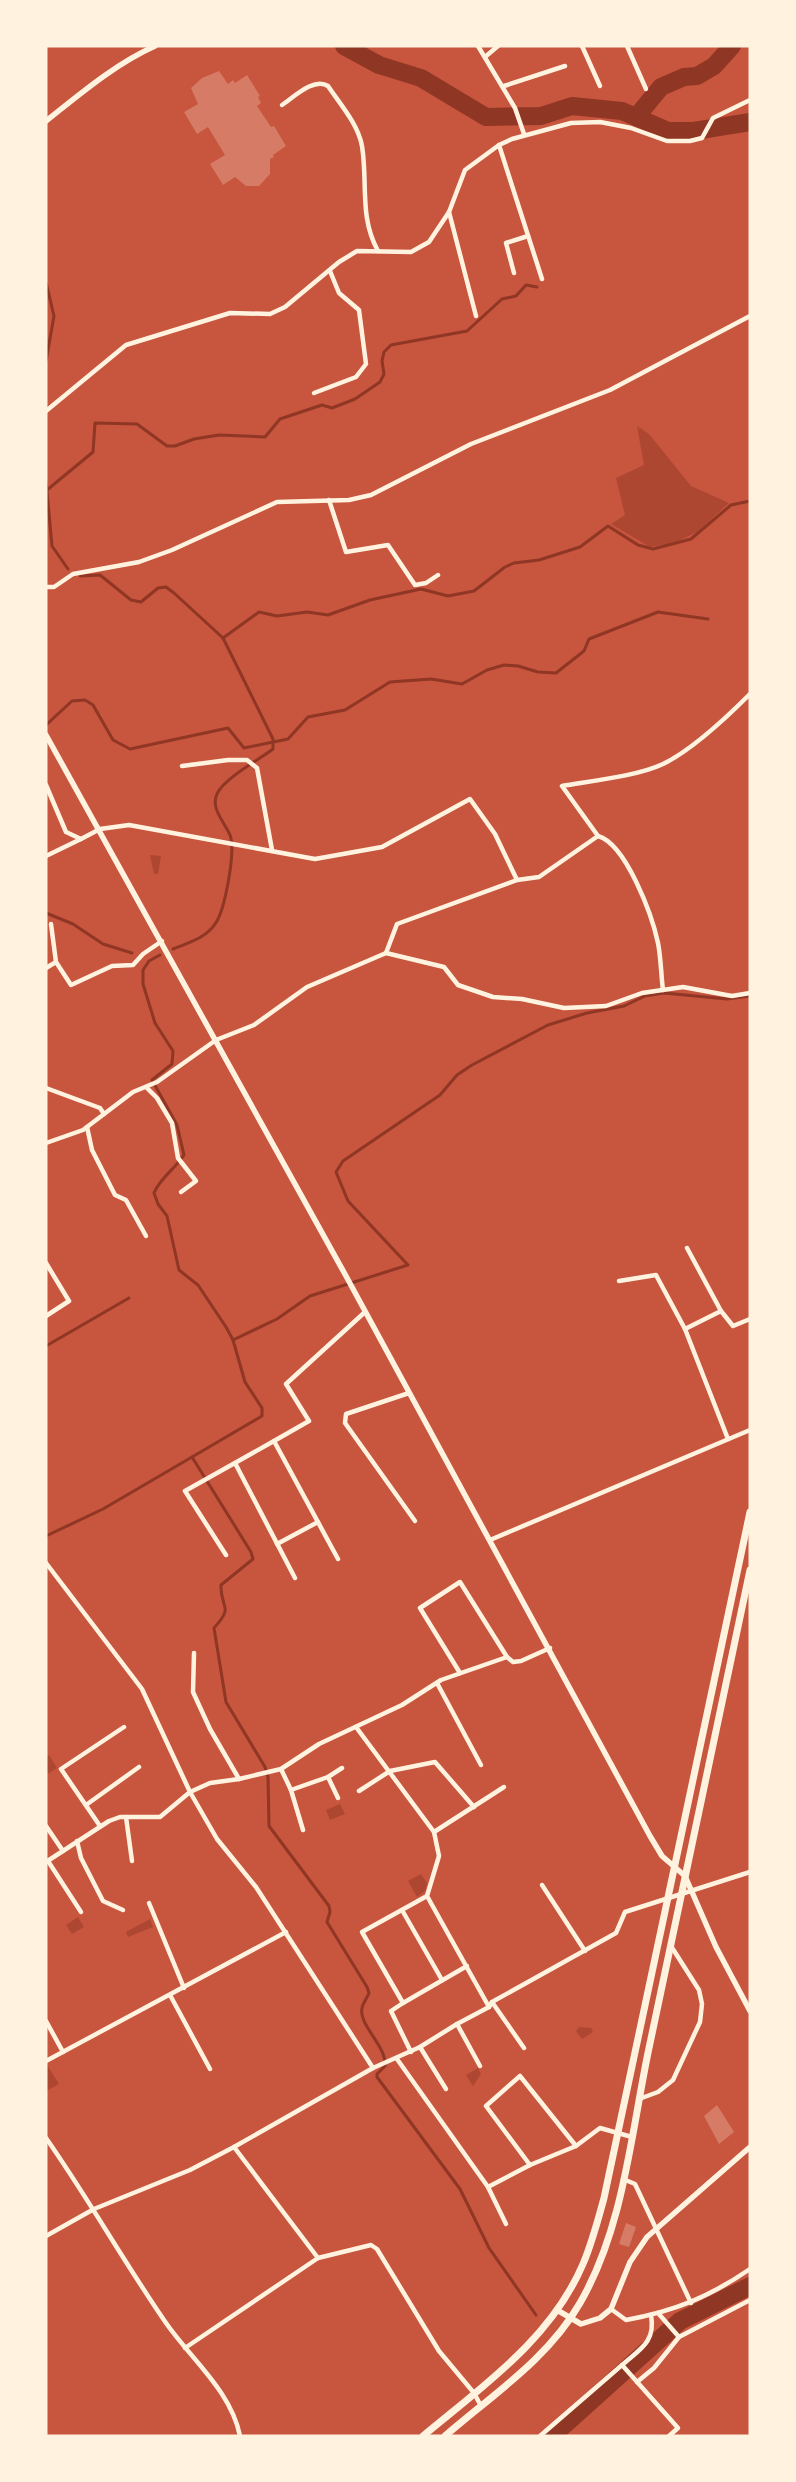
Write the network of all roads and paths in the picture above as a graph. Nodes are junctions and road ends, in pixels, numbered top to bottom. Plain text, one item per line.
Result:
1 (155, 46) edge
2 (478, 46) edge
3 (498, 46) edge
4 (582, 46) edge
5 (627, 46) edge
6 (485, 57) junction
7 (565, 66) dead end
8 (504, 86) junction
9 (600, 86) dead end
10 (646, 89) dead end
11 (750, 100) edge
12 (282, 105) dead end
13 (46, 121) edge
14 (524, 134) junction
15 (499, 145) junction
16 (449, 212) junction
17 (528, 236) junction
18 (378, 251) junction
19 (330, 271) junction
20 (514, 272) dead end
21 (542, 279) dead end
22 (476, 316) dead end
23 (750, 316) edge
24 (314, 394) dead end
25 (46, 411) edge
26 (329, 500) junction
27 (438, 575) dead end
28 (46, 587) edge
29 (750, 694) edge
30 (46, 735) edge
31 (182, 766) dead end
32 (46, 786) edge
33 (48, 794) edge
34 (100, 829) junction
35 (598, 836) junction
36 (81, 839) junction
37 (272, 850) junction
38 (46, 856) edge
39 (517, 880) junction
40 (51, 924) dead end
41 (162, 941) junction
42 (386, 953) junction
43 (56, 962) junction
44 (46, 968) edge
45 (663, 990) junction
46 (750, 993) edge
47 (216, 1040) junction
48 (146, 1087) junction
49 (46, 1088) edge
50 (104, 1114) junction
51 (87, 1127) junction
52 (46, 1144) edge
53 (181, 1192) dead end
54 (146, 1236) dead end
55 (687, 1248) dead end
56 (46, 1263) edge
57 (620, 1281) dead end
58 (722, 1311) junction
59 (365, 1312) junction
60 (46, 1316) edge
61 (750, 1319) edge
62 (685, 1329) junction
63 (409, 1393) junction
64 (750, 1430) edge
65 (728, 1439) junction
66 (274, 1441) junction
67 (235, 1462) junction
68 (750, 1512) edge
69 (415, 1521) dead end
70 (318, 1522) junction
71 (490, 1540) junction
72 (277, 1544) junction
73 (226, 1555) dead end
74 (338, 1559) dead end
75 (46, 1563) edge
76 (750, 1570) edge
77 (295, 1578) dead end
78 (550, 1648) junction
79 (194, 1653) dead end
80 (507, 1657) junction
81 (460, 1673) junction
82 (437, 1683) junction
83 (124, 1727) dead end
84 (356, 1727) junction
85 (481, 1765) dead end
86 (139, 1767) dead end
87 (342, 1768) dead end
88 (281, 1769) junction
89 (390, 1771) junction
90 (328, 1777) junction
91 (239, 1779) junction
92 (504, 1787) dead end
93 (291, 1790) junction
94 (359, 1791) dead end
95 (190, 1792) junction
96 (338, 1798) dead end
97 (86, 1805) junction
98 (474, 1807) junction
99 (126, 1817) junction
100 (46, 1826) edge
101 (100, 1826) junction
102 (303, 1830) dead end
103 (434, 1832) junction
104 (77, 1842) junction
105 (63, 1851) junction
106 (132, 1861) dead end
107 (47, 1862) edge
108 (674, 1866) junction
109 (750, 1872) edge
110 (685, 1876) junction
111 (542, 1886) dead end
112 (691, 1892) junction
113 (682, 1894) junction
114 (427, 1896) junction
115 (667, 1899) junction
116 (149, 1903) dead end
117 (123, 1910) dead end
118 (402, 1910) junction
119 (81, 1912) dead end
120 (286, 1932) junction
121 (671, 1946) junction
122 (584, 1951) junction
123 (467, 1966) junction
124 (442, 1980) junction
125 (184, 1988) junction
126 (170, 1995) junction
127 (492, 2002) junction
128 (403, 2003) junction
129 (489, 2007) junction
130 (750, 2011) edge
131 (46, 2021) edge
132 (457, 2024) junction
133 (420, 2047) junction
134 (524, 2048) dead end
135 (63, 2052) junction
136 (411, 2052) junction
137 (397, 2059) junction
138 (46, 2061) edge
139 (480, 2066) dead end
140 (373, 2068) junction
141 (210, 2069) dead end
142 (446, 2089) dead end
143 (638, 2100) junction
144 (618, 2134) junction
145 (632, 2137) junction
146 (46, 2138) edge
147 (576, 2146) junction
148 (750, 2146) edge
149 (234, 2147) junction
150 (530, 2165) junction
151 (623, 2179) junction
152 (488, 2188) junction
153 (94, 2210) junction
154 (506, 2224) dead end
155 (656, 2229) junction
156 (46, 2236) edge
157 (318, 2258) junction
158 (750, 2269) edge
159 (750, 2300) edge
160 (691, 2303) junction
161 (611, 2309) junction
162 (557, 2310) junction
163 (658, 2313) junction
164 (651, 2315) junction
165 (570, 2318) junction
166 (678, 2336) junction
167 (185, 2348) junction
168 (622, 2365) junction
169 (637, 2382) junction
170 (474, 2393) junction
171 (481, 2406) junction
172 (543, 2434) edge
173 (240, 2436) edge
174 (424, 2436) edge
175 (445, 2436) edge
176 (669, 2436) edge

1 - 13 street
2 - 6 street
3 - 6 street
4 - 9 street
5 - 10 street
6 - 8 street
7 - 8 street
8 - 14 street
11 - 14 street
12 - 18 street
14 - 15 street
15 - 16 street
15 - 17 street
16 - 18 street
16 - 22 street
17 - 20 street
17 - 21 street
18 - 19 street
19 - 24 street
19 - 25 street
23 - 26 street
26 - 27 street
26 - 28 street
29 - 35 street
30 - 34 street
31 - 37 street
32 - 33 street
33 - 36 street
34 - 36 street
34 - 37 street
34 - 41 street
35 - 39 street
35 - 45 street
36 - 38 street
37 - 39 street
39 - 42 street
40 - 43 street
41 - 43 street
41 - 47 street
42 - 45 street
42 - 47 street
43 - 44 street
45 - 46 street
47 - 48 street
47 - 59 street
48 - 50 street
48 - 53 street
49 - 50 street
50 - 51 street
51 - 52 street
51 - 54 street
55 - 58 street
56 - 60 street
57 - 62 street
58 - 61 street
58 - 62 street
59 - 63 street
59 - 66 street
62 - 65 street
63 - 69 street
63 - 71 street
64 - 65 street
65 - 71 street
66 - 67 street
66 - 70 street
67 - 72 street
67 - 73 street
68 - 108 main road
70 - 72 street
70 - 74 street
71 - 78 street
72 - 77 street
75 - 95 street
76 - 110 main road
78 - 80 street
78 - 108 street
79 - 91 street
80 - 81 street
80 - 81 street
81 - 82 street
82 - 84 street
82 - 85 street
83 - 97 street
84 - 88 street
84 - 89 street
86 - 97 street
87 - 90 street
88 - 91 street
88 - 93 street
89 - 94 street
89 - 98 street
89 - 103 street
90 - 93 street
90 - 96 street
91 - 95 street
92 - 98 street
93 - 102 street
95 - 99 street
95 - 120 street
97 - 101 street
98 - 103 street
99 - 101 street
99 - 106 street
100 - 105 street
101 - 104 street
103 - 114 street
104 - 105 street
104 - 117 street
105 - 107 street
107 - 119 street
108 - 110 street
108 - 115 main road
109 - 112 street
110 - 112 street
110 - 113 main road
111 - 122 street
112 - 113 street
112 - 130 street
113 - 115 street
113 - 121 main road
114 - 118 street
114 - 123 street
115 - 122 street
115 - 144 main road
116 - 125 street
118 - 124 street
118 - 128 street
120 - 125 street
120 - 140 street
121 - 143 main road
121 - 143 street
122 - 127 street
123 - 124 street
123 - 129 street
124 - 128 street
125 - 126 street
126 - 135 street
126 - 141 street
127 - 129 street
127 - 134 street
128 - 136 street
129 - 132 street
131 - 135 street
132 - 133 street
132 - 139 street
133 - 136 street
133 - 142 street
135 - 138 street
136 - 137 street
137 - 140 street
137 - 152 street
140 - 149 street
143 - 145 main road
144 - 145 street
144 - 147 street
144 - 162 main road
145 - 151 main road
146 - 153 street
147 - 150 street
147 - 150 street
148 - 155 street
149 - 153 street
149 - 157 street
150 - 152 street
151 - 155 street
151 - 165 main road
152 - 154 street
153 - 156 street
153 - 167 street
155 - 160 street
155 - 161 street
157 - 167 street
157 - 170 street
158 - 160 street
159 - 166 street
160 - 163 street
161 - 164 street
161 - 165 street
162 - 165 street
162 - 170 main road
163 - 164 street
163 - 166 street
164 - 168 street
165 - 171 main road
166 - 169 street
167 - 173 street
168 - 169 street
168 - 172 street
169 - 176 street
170 - 171 street
170 - 174 main road
171 - 175 main road

